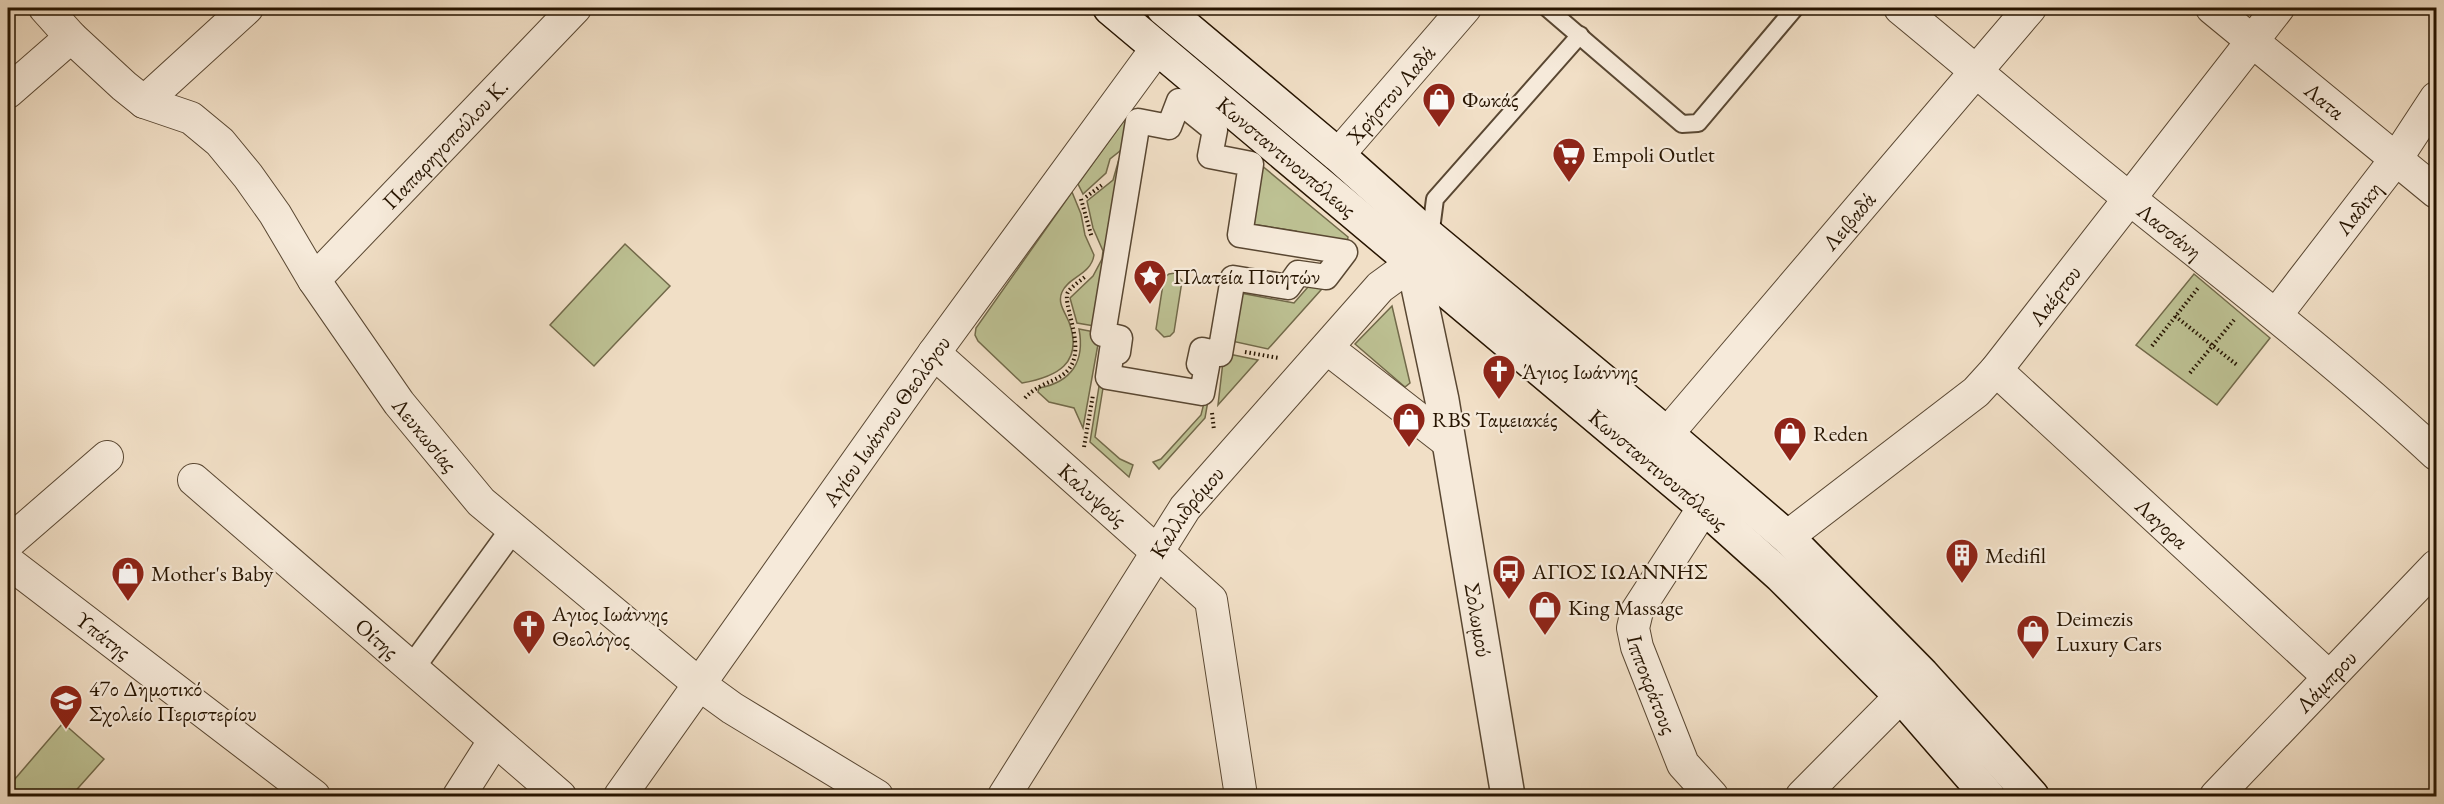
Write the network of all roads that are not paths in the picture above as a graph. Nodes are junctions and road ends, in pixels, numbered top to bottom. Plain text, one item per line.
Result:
1 (45, 8) edge
2 (247, 8) edge
3 (575, 8) edge
4 (1110, 8) edge
5 (1163, 8) edge
6 (1547, 8) edge
7 (1795, 8) edge
8 (1900, 8) edge
9 (2030, 8) edge
10 (2212, 8) edge
11 (2278, 8) edge
12 (1451, 13) edge
13 (1580, 35) junction
14 (71, 37) junction
15 (2252, 41) junction
16 (1157, 48) junction
17 (1977, 72) junction
18 (8, 92) edge
19 (2436, 98) edge
20 (144, 102) junction
21 (1338, 155) junction
22 (2396, 159) junction
23 (2436, 192) edge
24 (2129, 198) junction
25 (1422, 250) junction
26 (314, 280) junction
27 (2276, 315) junction
28 (1221, 347) joint
29 (934, 353) junction
30 (1319, 356) junction
31 (1996, 370) junction
32 (1668, 434) junction
33 (1448, 442) junction
34 (2436, 454) edge
35 (107, 457) dead end
36 (194, 480) dead end
37 (1704, 507) junction
38 (513, 529) junction
39 (1787, 537) junction
40 (8, 543) edge
41 (1157, 553) junction
42 (8, 562) edge
43 (2436, 566) edge
44 (412, 668) junction
45 (2329, 677) junction
46 (699, 684) junction
47 (1900, 696) junction
48 (494, 741) junction
49 (314, 796) edge
50 (459, 796) edge
51 (560, 796) edge
52 (620, 796) edge
53 (877, 796) edge
54 (1004, 796) edge
55 (1241, 796) edge
56 (1508, 796) edge
57 (1712, 796) edge
58 (1802, 796) edge
59 (1988, 796) edge
60 (2032, 796) edge
61 (2216, 796) edge

1 - 14 street, Λευκωσίας
2 - 20 street
3 - 26 street, Παπαρηγοπούλου Κ.
4 - 16 main road, Κωνσταντινουπόλεως
5 - 21 main road, Κωνσταντινουπόλεως
6 - 13 lane
7 - 13 lane
8 - 17 street, Λασσάνη
9 - 17 street, Λειβαδά
10 - 15 street, Λατα
11 - 15 street, Λαέρτου
12 - 21 street, Χρήστου Λαδά
13 - 25 lane
14 - 18 street
14 - 20 street, Λευκωσίας
15 - 22 street, Λατα
15 - 24 street, Λαέρτου
16 - 25 main road, Κωνσταντινουπόλεως
16 - 29 street, Αγίου Ιωάννου Θεολόγου
17 - 24 street, Λασσάνη
17 - 32 street, Λειβαδά
19 - 22 street, Λαδικη
20 - 26 street, Λευκωσίας
21 - 25 main road, Κωνσταντινουπόλεως
22 - 23 street, Λατα
22 - 27 street, Λαδικη
24 - 27 street, Λασσάνη
24 - 31 street, Λαέρτου
25 - 30 street, Καλλιδρόμου
25 - 32 main road, Κωνσταντινουπόλεως
25 - 33 main road, Σολωμού
25 - 37 main road, Κωνσταντινουπόλεως
26 - 38 street, Λευκωσίας
27 - 34 street, Λασσάνη
28 - 28 street
29 - 41 street, Καλυψούς
29 - 46 street, Αγίου Ιωάννου Θεολόγου
30 - 33 street
30 - 41 street, Καλλιδρόμου
31 - 39 street, Λαέρτου
31 - 45 street, Λαγορα
32 - 39 main road, Κωνσταντινουπόλεως
33 - 56 main road, Σολωμού
35 - 40 street
36 - 44 street, Οίτης
37 - 47 main road, Κωνσταντινουπόλεως
37 - 57 street, Ιπποκράτους
38 - 44 street
38 - 46 street, Λευκωσίας
39 - 60 main road, Κωνσταντινουπόλεως
41 - 54 street, Καλλιδρόμου
41 - 55 street, Καλυψούς
42 - 49 street, Υπάτης
43 - 45 street, Λάμπρου
44 - 48 street, Οίτης
45 - 61 street, Λάμπρου
46 - 52 street, Αγίου Ιωάννου Θεολόγου
46 - 53 street, Λευκωσίας
47 - 58 street
47 - 59 main road, Κωνσταντινουπόλεως
48 - 50 street
48 - 51 street, Οίτης

